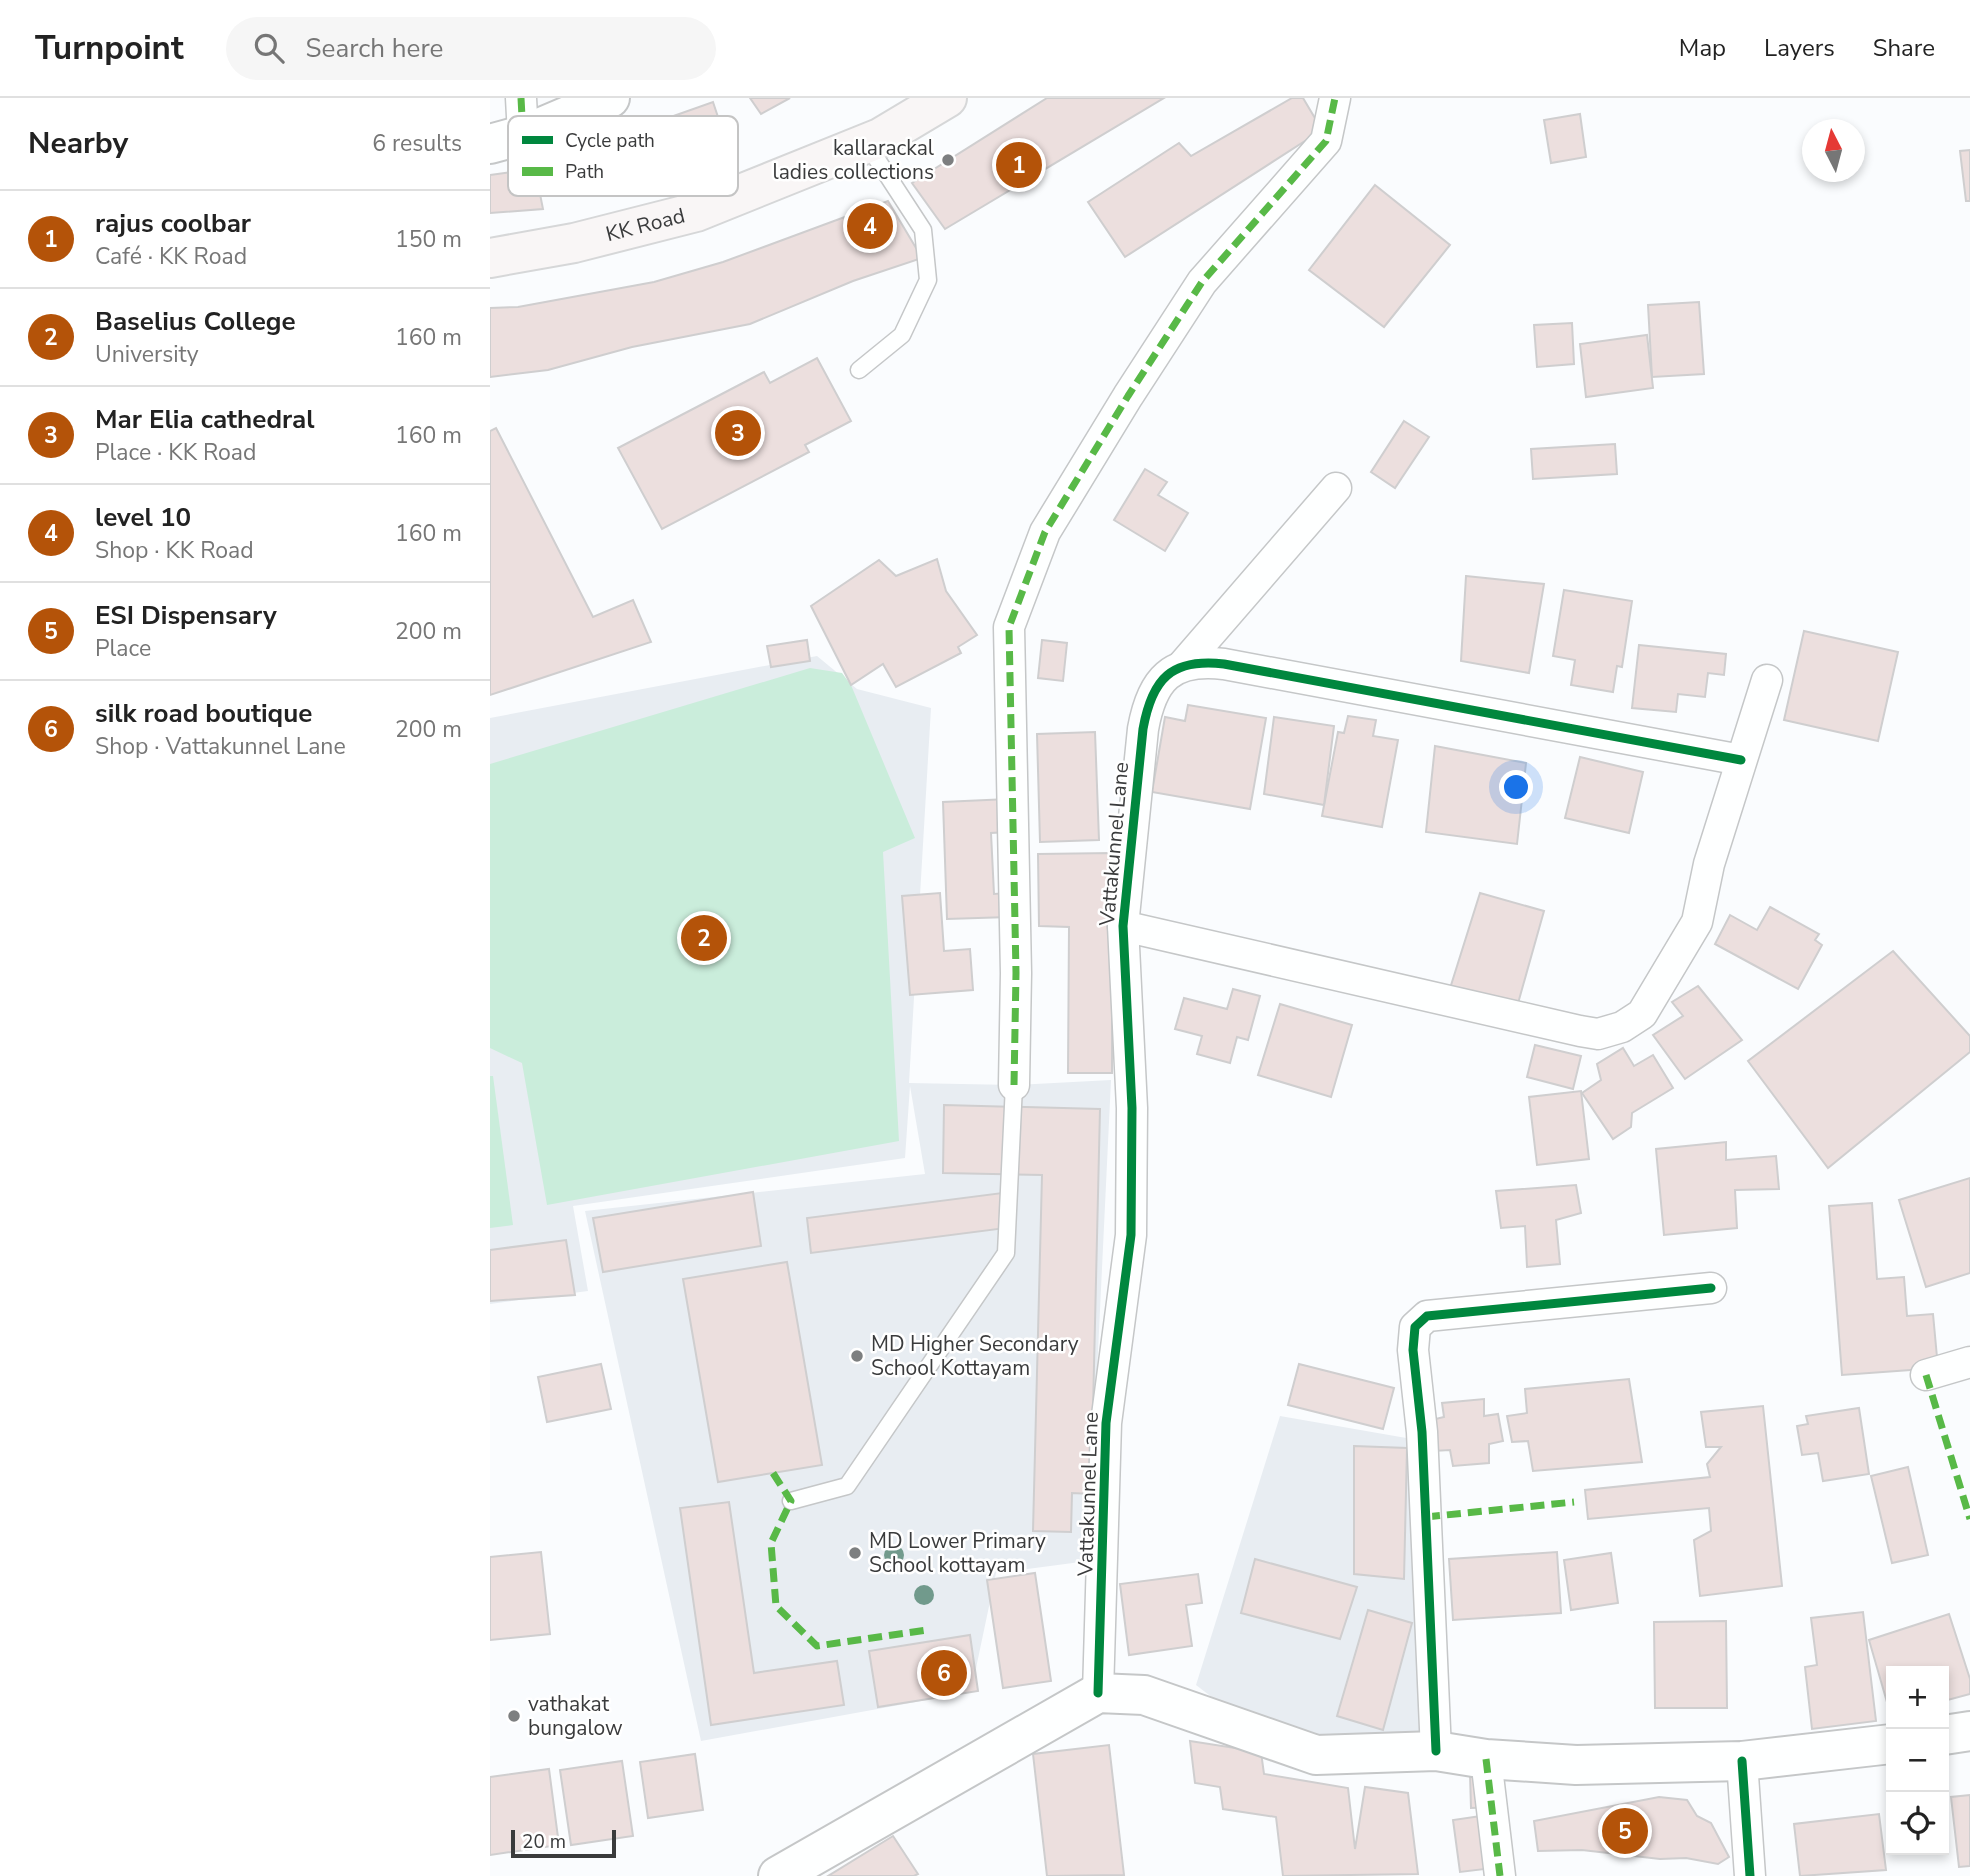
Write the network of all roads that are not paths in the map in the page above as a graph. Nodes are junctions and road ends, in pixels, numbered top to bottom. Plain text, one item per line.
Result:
1 (610, 98) edge
2 (947, 98) edge
3 (1335, 98) edge
4 (546, 116) edge
5 (867, 144) junction
6 (738, 195) edge
7 (736, 196) edge
8 (490, 258) edge
9 (859, 370) dead end
10 (1336, 488) dead end
11 (1182, 666) junction
12 (1767, 680) dead end
13 (1741, 760) junction
14 (1122, 926) junction
15 (1014, 1085) joint
16 (1711, 1288) dead end
17 (1970, 1362) edge
18 (1926, 1374) dead end
19 (791, 1501) dead end
20 (1098, 1693) junction
21 (1970, 1731) edge
22 (1949, 1734) edge
23 (1886, 1745) edge
24 (1436, 1751) junction
25 (1486, 1759) junction
26 (1742, 1761) junction
27 (778, 1876) edge
28 (1500, 1876) edge
29 (1750, 1876) edge

1 - 4 main road
2 - 5 main road, KK Road
3 - 15 street
5 - 6 main road, KK Road
5 - 9 lane
7 - 8 main road, KK Road
10 - 11 street, Vattakunnel Lane
11 - 13 street
11 - 14 street, Vattakunnel Lane
12 - 13 street
13 - 14 street
14 - 20 street, Vattakunnel Lane
15 - 19 lane
16 - 24 street
17 - 18 street
20 - 24 main road
20 - 27 main road
21 - 22 main road
23 - 26 main road
24 - 25 main road
25 - 26 main road
25 - 28 street
26 - 29 street

